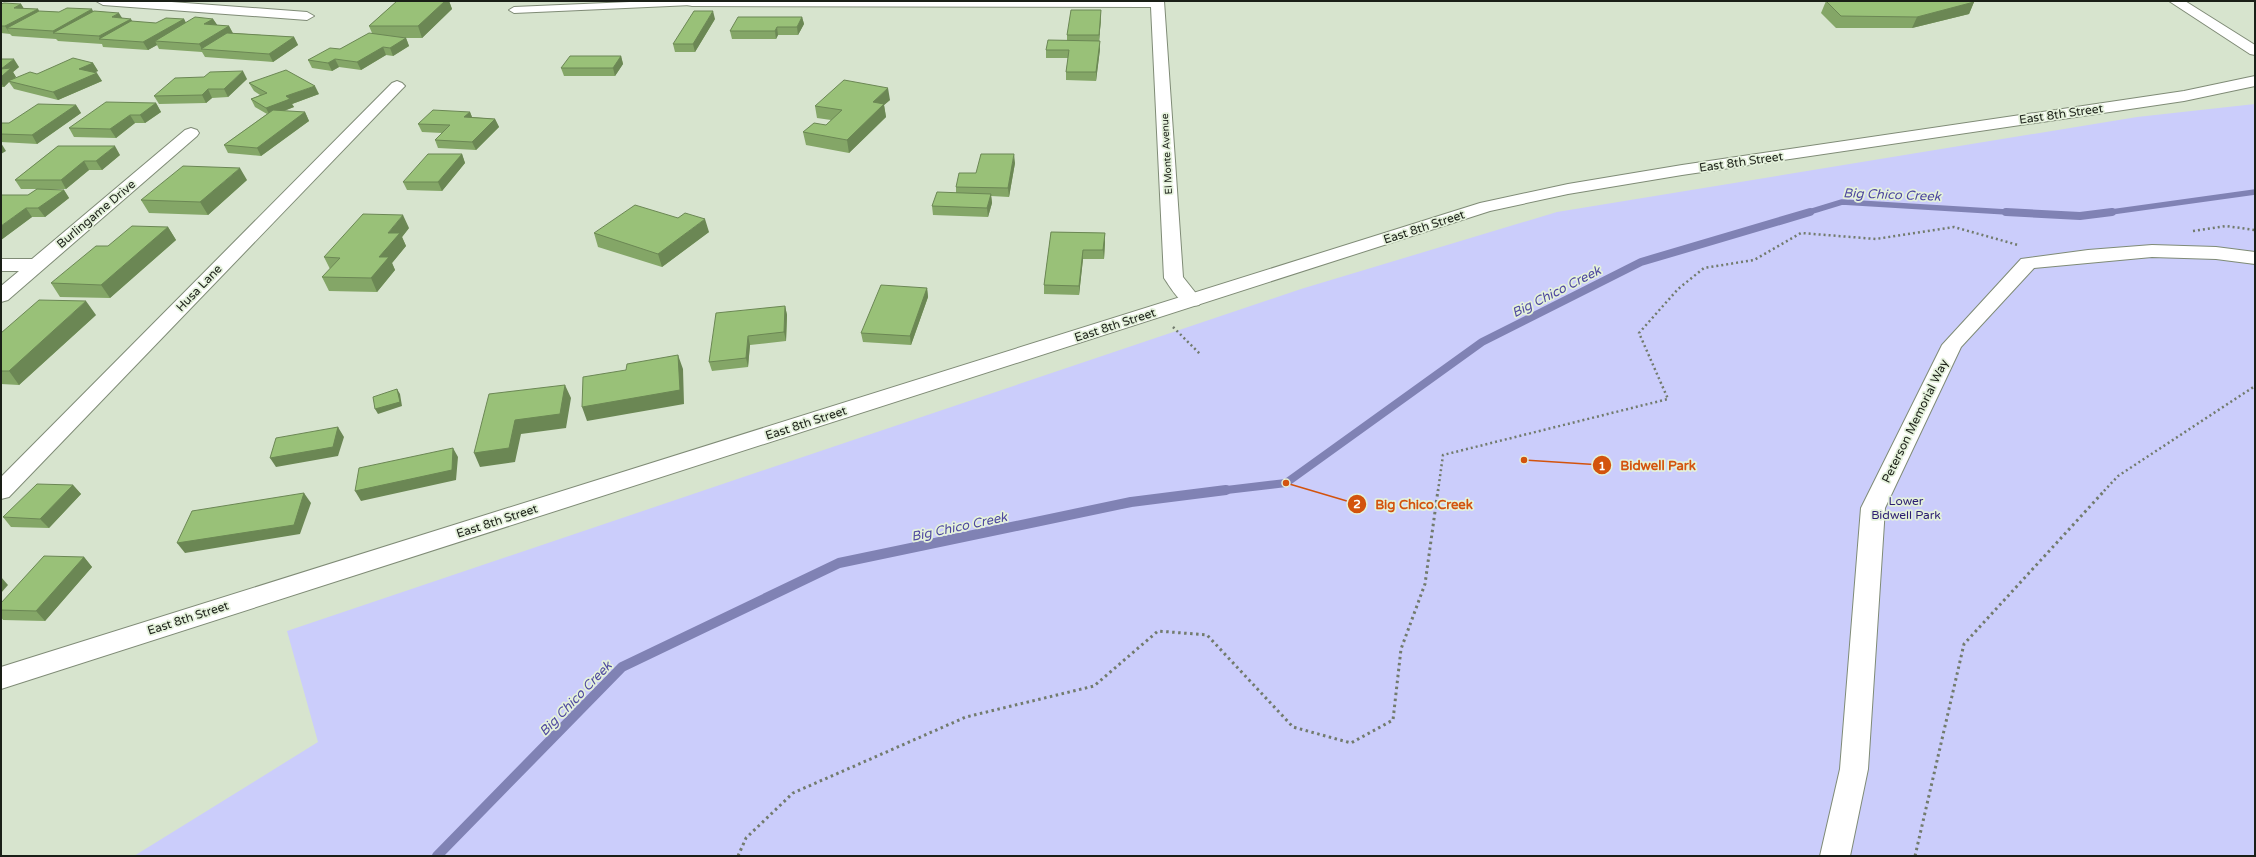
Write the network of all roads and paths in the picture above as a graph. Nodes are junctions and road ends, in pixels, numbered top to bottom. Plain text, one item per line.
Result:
1 (104, 1) edge
2 (596, 1) edge
3 (2176, 1) edge
4 (692, 2) joint
5 (1157, 2) edge
6 (588, 8) junction
7 (514, 10) dead end
8 (307, 16) dead end
9 (2255, 51) edge
10 (2255, 81) edge
11 (397, 86) dead end
12 (191, 133) dead end
13 (2020, 246) dead end
14 (2255, 258) edge
15 (1, 265) edge
16 (35, 265) junction
17 (1, 296) edge
18 (1192, 301) junction
19 (1168, 323) dead end
20 (1201, 355) dead end
21 (2255, 386) edge
22 (1, 491) edge
23 (1, 678) edge
24 (738, 856) edge
25 (1835, 856) edge
26 (1915, 856) edge

1 - 8 street
2 - 6 lane
3 - 9 street
4 - 5 street
4 - 6 lane
5 - 18 street, El Monte Avenue
6 - 7 lane
10 - 18 street, East 8th Street
11 - 22 street, Husa Lane
12 - 16 street, Burlingame Drive
13 - 24 path
14 - 25 street, Peterson Memorial Way
15 - 16 street
16 - 17 street, Burlingame Drive
18 - 23 street, East 8th Street
19 - 20 path
21 - 26 path

